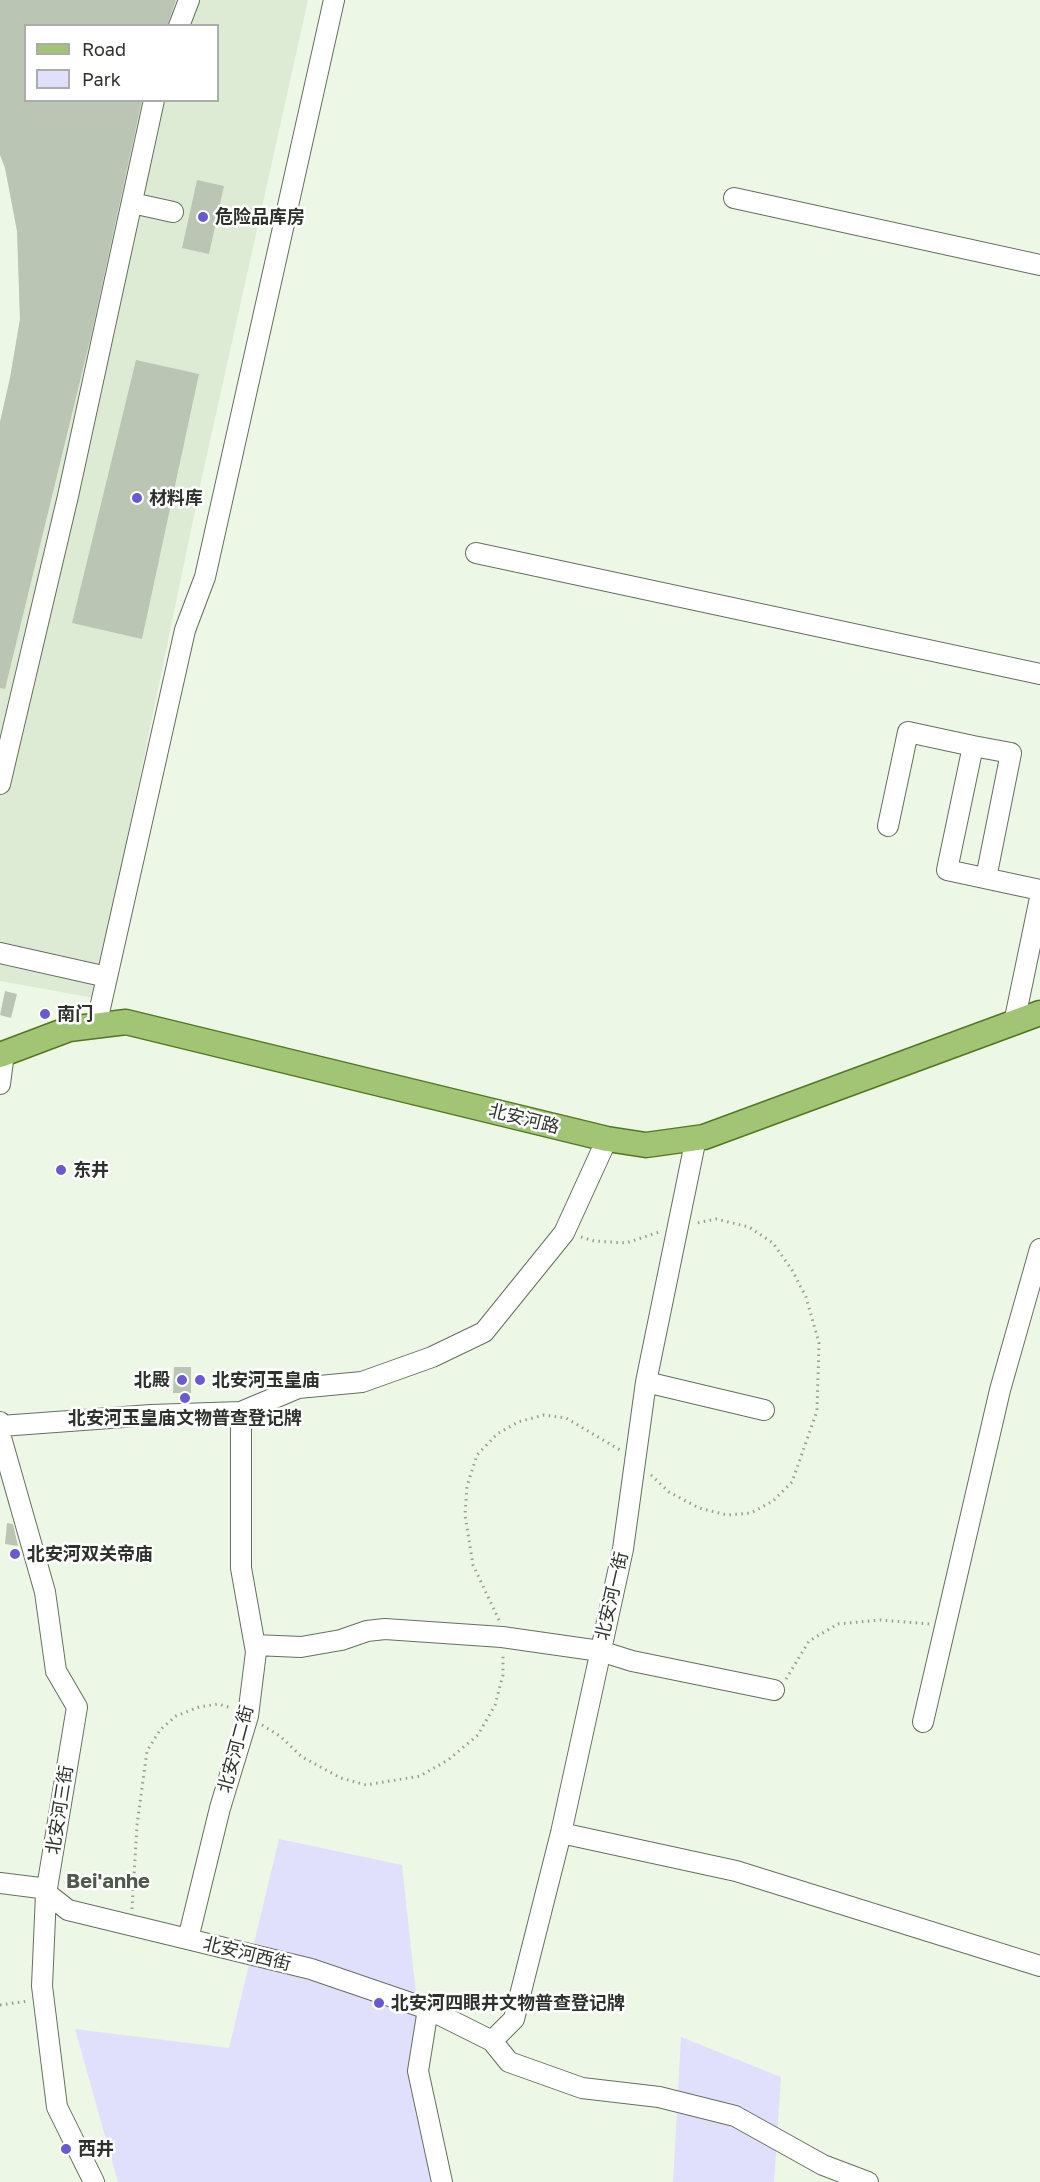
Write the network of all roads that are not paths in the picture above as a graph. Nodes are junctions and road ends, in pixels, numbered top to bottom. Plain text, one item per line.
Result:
1 (189, 0) edge
2 (334, 0) edge
3 (180, 24) edge
4 (154, 102) edge
5 (734, 198) dead end
6 (132, 203) junction
7 (173, 212) dead end
8 (1040, 265) edge
9 (476, 553) dead end
10 (1040, 674) edge
11 (973, 746) junction
12 (0, 784) edge
13 (888, 826) dead end
14 (986, 878) junction
15 (1040, 890) edge
16 (1040, 898) edge
17 (0, 953) edge
18 (107, 977) junction
19 (1040, 1013) edge
20 (1014, 1023) junction
21 (96, 1026) junction
22 (2, 1054) edge
23 (0, 1084) edge
24 (696, 1138) junction
25 (607, 1139) junction
26 (1039, 1254) edge
27 (646, 1382) junction
28 (764, 1410) dead end
29 (241, 1412) junction
30 (1, 1434) edge
31 (255, 1645) junction
32 (600, 1651) junction
33 (774, 1690) road end
34 (923, 1722) dead end
35 (561, 1833) junction
36 (0, 1883) edge
37 (46, 1894) junction
38 (188, 1939) junction
39 (1040, 1966) edge
40 (428, 2009) junction
41 (492, 2041) junction
42 (94, 2182) edge
43 (442, 2182) edge
44 (868, 2182) edge

1 - 3 street
2 - 18 street
4 - 6 street
5 - 8 street
6 - 7 street
6 - 12 street
9 - 10 street
11 - 13 street
11 - 14 street
11 - 14 street
14 - 15 street
16 - 20 street
17 - 18 street
18 - 21 street
19 - 20 main road, 北安河路
20 - 24 main road, 北安河路
21 - 22 main road, 北安河路
21 - 25 main road, 北安河路
22 - 23 street
24 - 25 main road, 北安河路
24 - 27 street, 北安河一街
25 - 29 street
26 - 34 street
27 - 28 street
27 - 32 street, 北安河一街
29 - 30 street
29 - 31 street, 北安河二街
30 - 37 street, 北安河三街
31 - 32 street
31 - 38 street, 北安河二街
32 - 33 street
32 - 35 street, 北安河一街
35 - 39 street
35 - 41 street, 北安河一街
36 - 37 street, 北安河西街
37 - 38 street, 北安河西街
37 - 42 street, 北安河三街
38 - 40 street, 北安河西街
40 - 41 street, 北安河西街
40 - 43 street
41 - 44 street

